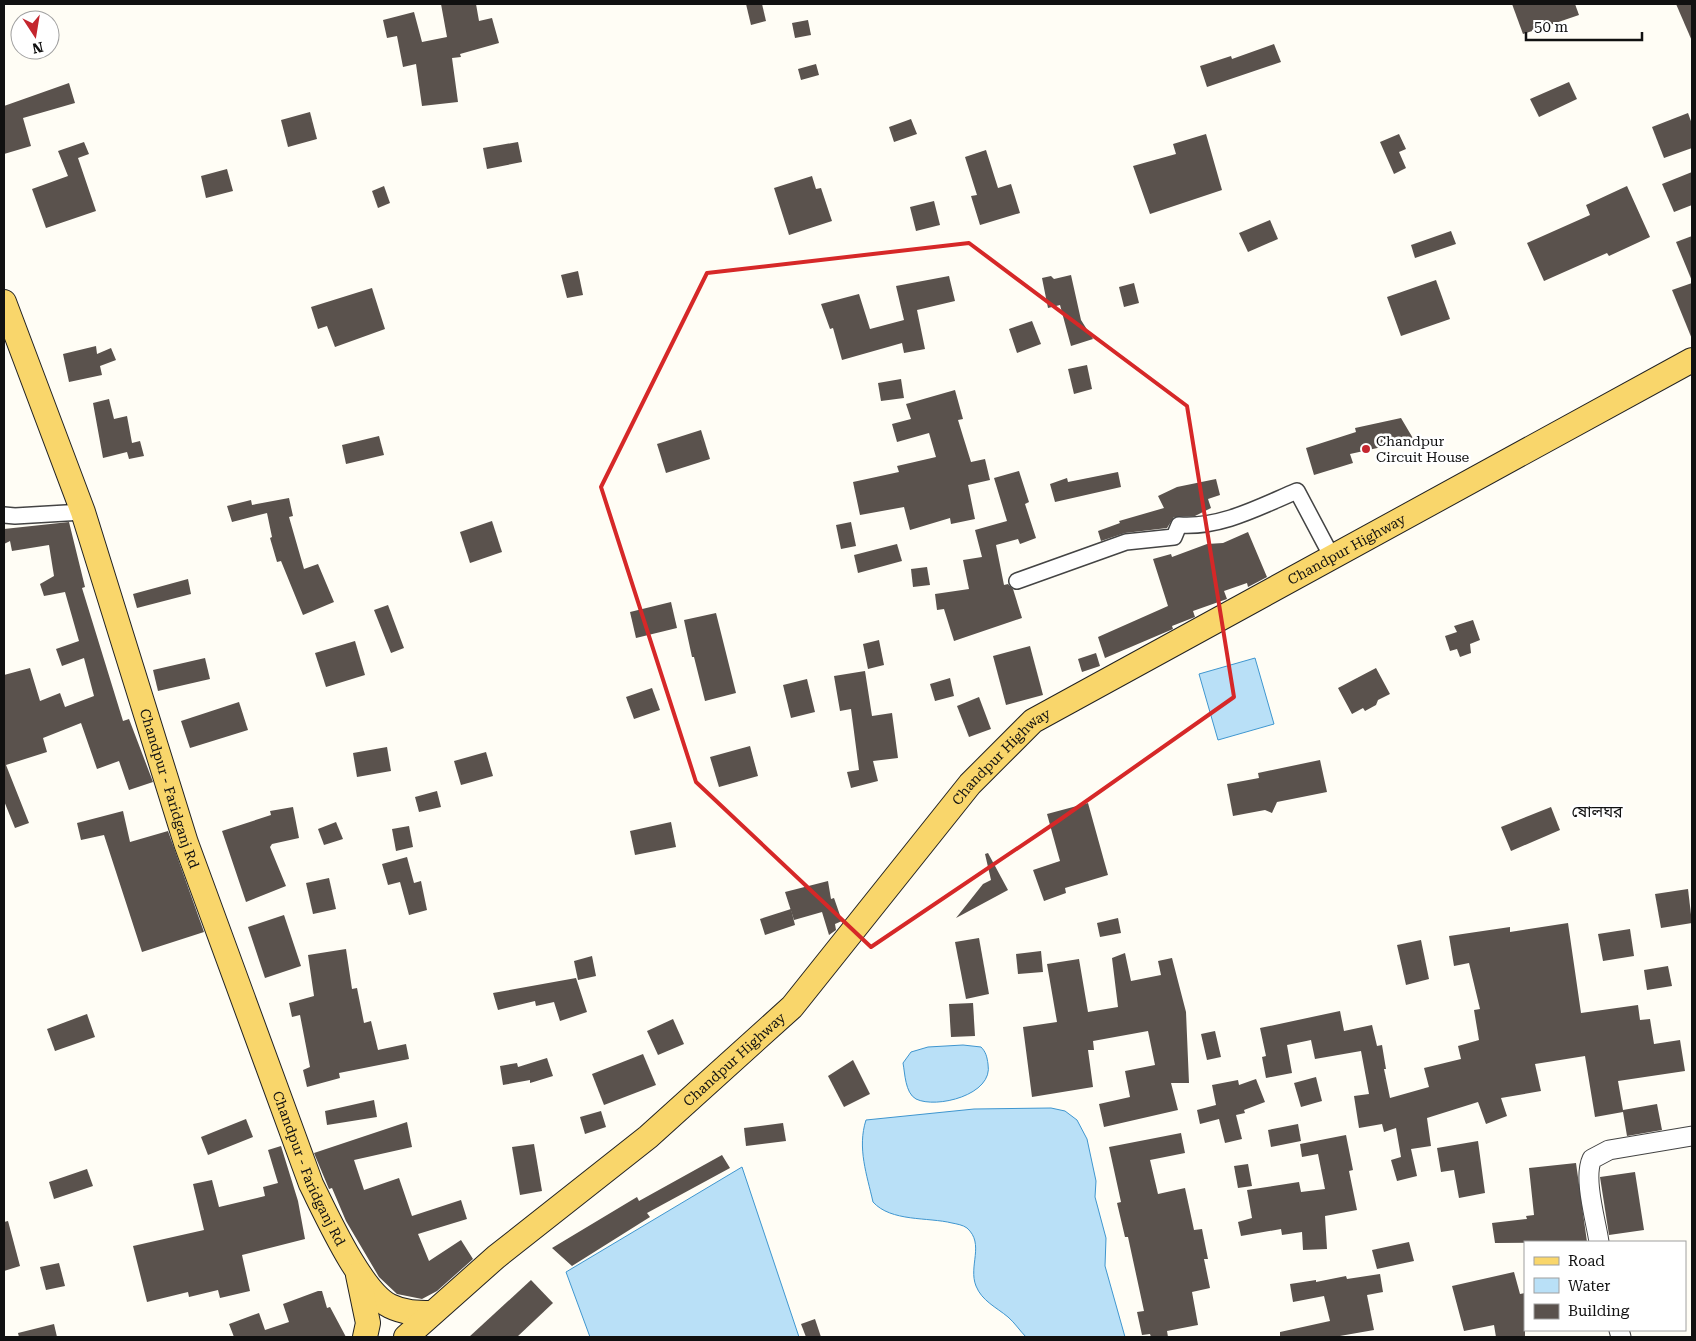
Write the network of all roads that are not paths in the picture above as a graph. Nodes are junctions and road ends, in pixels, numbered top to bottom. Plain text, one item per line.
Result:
1 (4, 302) edge
2 (1692, 360) edge
3 (83, 512) junction
4 (4, 515) edge
5 (1332, 557) junction
6 (1016, 581) dead end
7 (1692, 1136) edge
8 (1599, 1241) edge
9 (356, 1267) junction
10 (432, 1313) junction
11 (365, 1337) edge
12 (406, 1337) edge

1 - 3 main road, Chandpur - Faridganj Rd
2 - 5 main road, Chandpur Highway
3 - 4 street
3 - 9 main road, Chandpur - Faridganj Rd
5 - 6 street
5 - 10 main road, Chandpur Highway
7 - 8 street
9 - 10 main road, Chandpur - Faridganj Rd
9 - 11 main road
10 - 12 main road, Chandpur Highway

